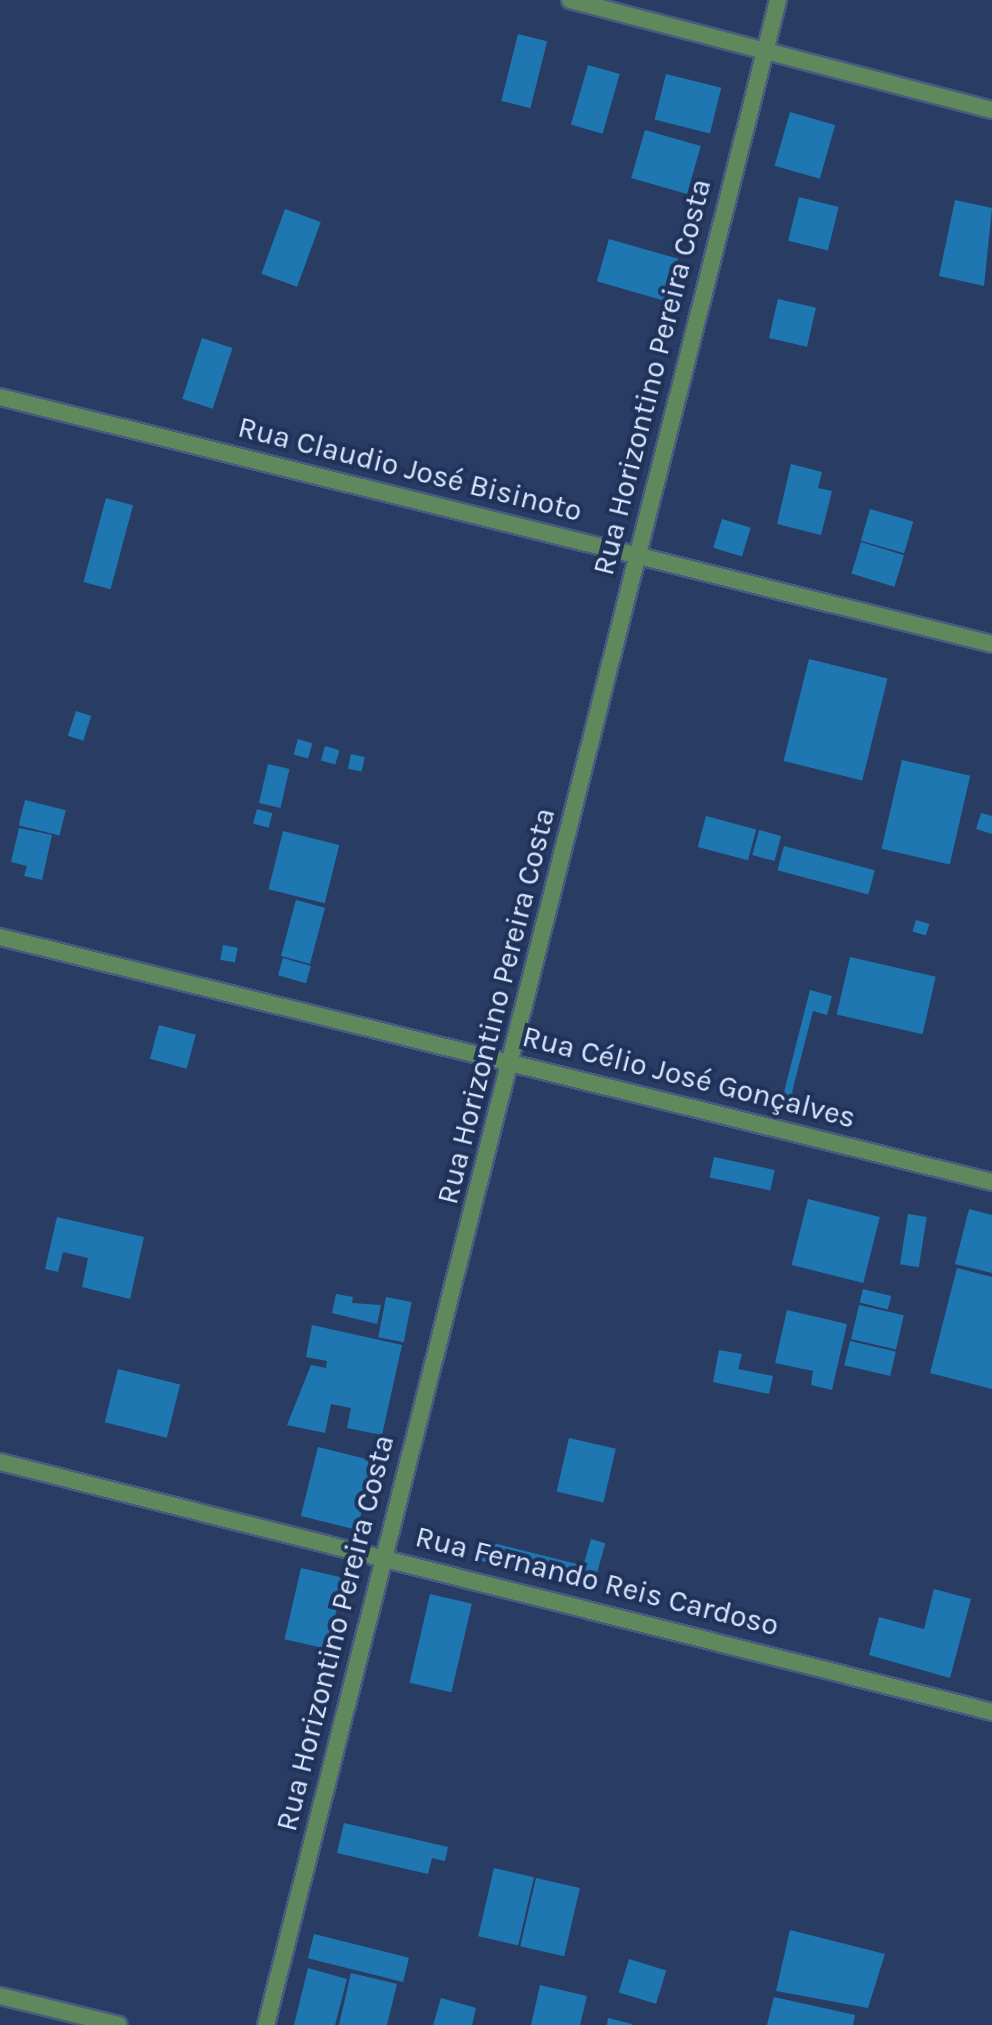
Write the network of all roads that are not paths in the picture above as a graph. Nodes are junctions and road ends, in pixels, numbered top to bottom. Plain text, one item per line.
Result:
1 (570, 0) edge
2 (778, 0) edge
3 (764, 49) junction
4 (992, 110) edge
5 (0, 397) edge
6 (635, 553) junction
7 (992, 644) edge
8 (0, 937) edge
9 (514, 1062) junction
10 (992, 1182) edge
11 (0, 1462) edge
12 (381, 1554) junction
13 (992, 1712) edge
14 (0, 1996) edge
15 (119, 2025) edge
16 (266, 2025) edge

1 - 3 street
2 - 3 street, Rua Horizontino Pereira Costa
3 - 4 street
3 - 6 street, Rua Horizontino Pereira Costa
5 - 6 street, Rua Claudio José Bisinoto
6 - 7 street, Rua Claudio José Bisinoto
6 - 9 street, Rua Horizontino Pereira Costa
8 - 9 street, Rua Célio José Gonçalves
9 - 10 street, Rua Célio José Gonçalves
9 - 12 street, Rua Horizontino Pereira Costa
11 - 12 street, Rua Fernando Reis Cardoso
12 - 13 street, Rua Fernando Reis Cardoso
12 - 16 street, Rua Horizontino Pereira Costa
14 - 15 street

